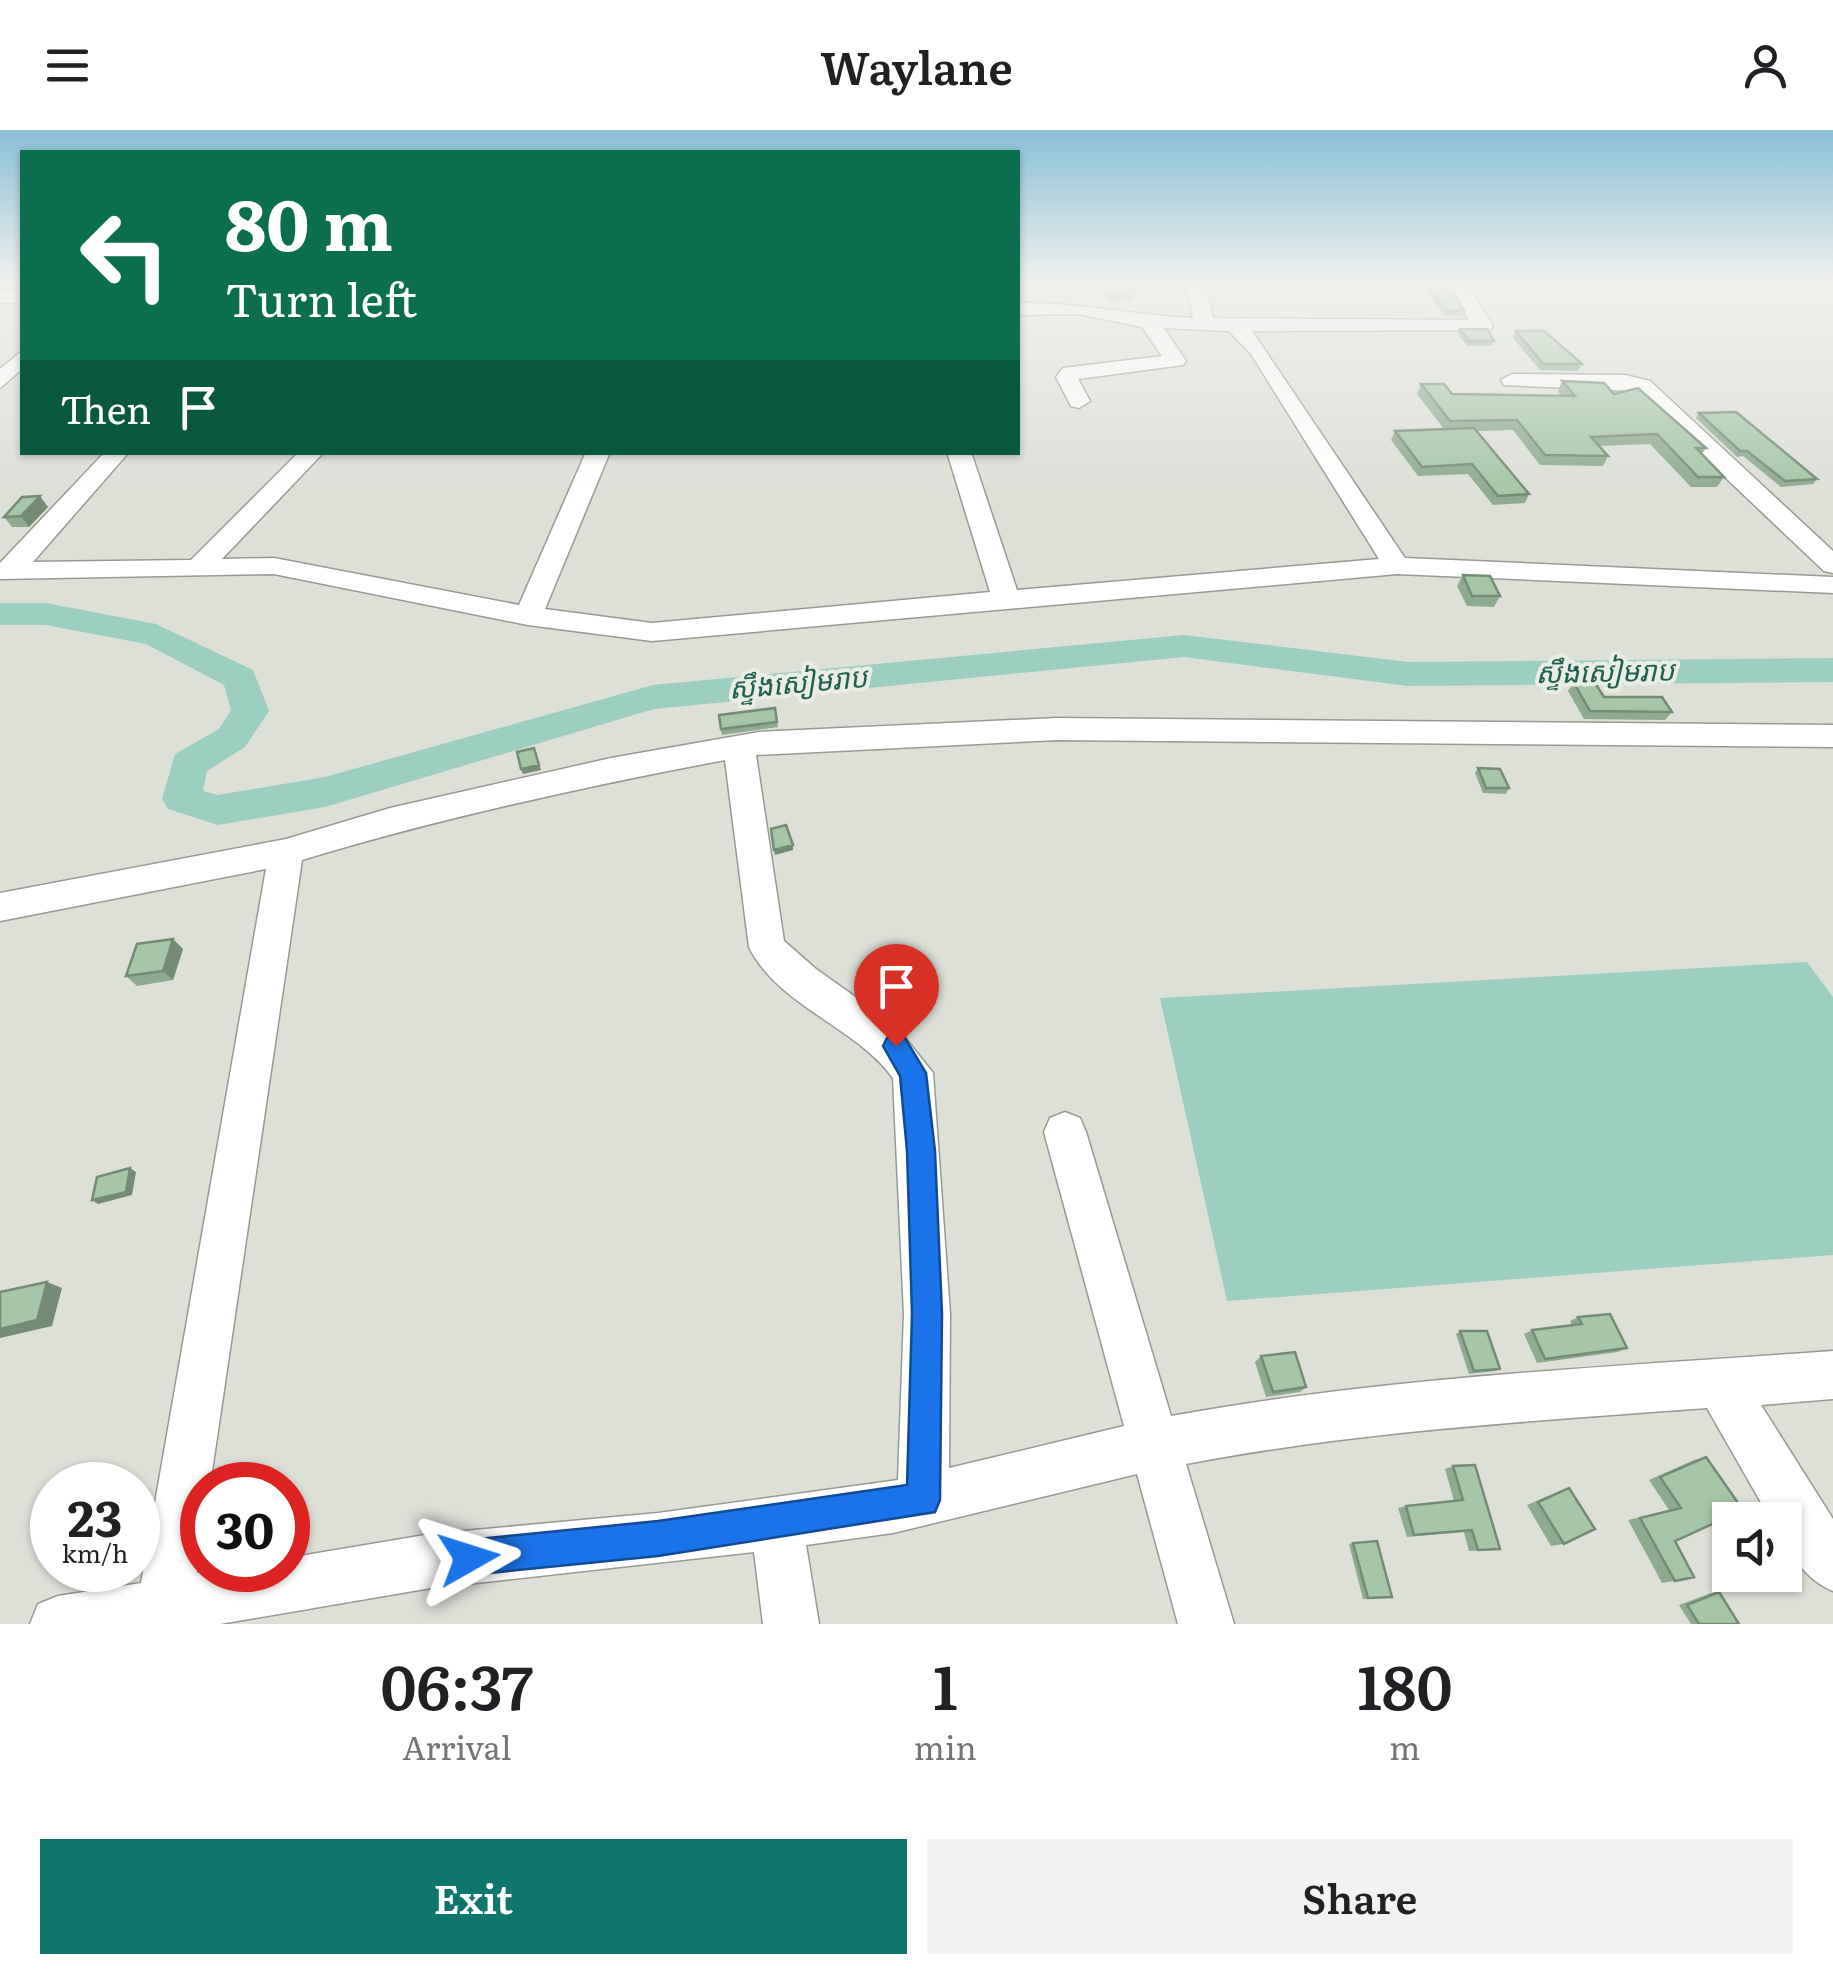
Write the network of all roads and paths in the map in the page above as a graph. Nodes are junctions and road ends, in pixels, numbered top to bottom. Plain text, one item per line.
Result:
1 (1170, 352) edge
2 (1260, 352) edge
3 (20, 358) edge
4 (1512, 380) dead end
5 (0, 382) edge
6 (1079, 401) dead end
7 (115, 455) edge
8 (310, 455) edge
9 (597, 455) edge
10 (961, 455) edge
11 (1833, 564) edge
12 (1397, 566) junction
13 (200, 567) junction
14 (6, 570) edge
15 (1833, 585) edge
16 (1006, 599) junction
17 (528, 616) junction
18 (1833, 736) edge
19 (739, 747) junction
20 (286, 852) junction
21 (0, 908) edge
22 (1066, 1132) dead end
23 (1833, 1375) edge
24 (1720, 1384) junction
25 (1151, 1445) junction
26 (923, 1500) junction
27 (776, 1522) junction
28 (1833, 1564) edge
29 (163, 1614) edge
30 (58, 1624) edge
31 (791, 1624) edge
32 (1206, 1624) edge

1 - 6 street
2 - 12 street
3 - 5 street
4 - 11 street
7 - 14 street
8 - 13 street
9 - 17 street
10 - 16 street
12 - 15 street
12 - 16 street
13 - 14 street
13 - 17 street
16 - 17 street
18 - 19 street
19 - 20 street
19 - 26 street
20 - 21 street
20 - 29 street
22 - 25 street
23 - 24 street
24 - 25 street
24 - 28 street
25 - 26 street
25 - 32 street
26 - 27 street
27 - 29 street
27 - 31 street
29 - 30 street

